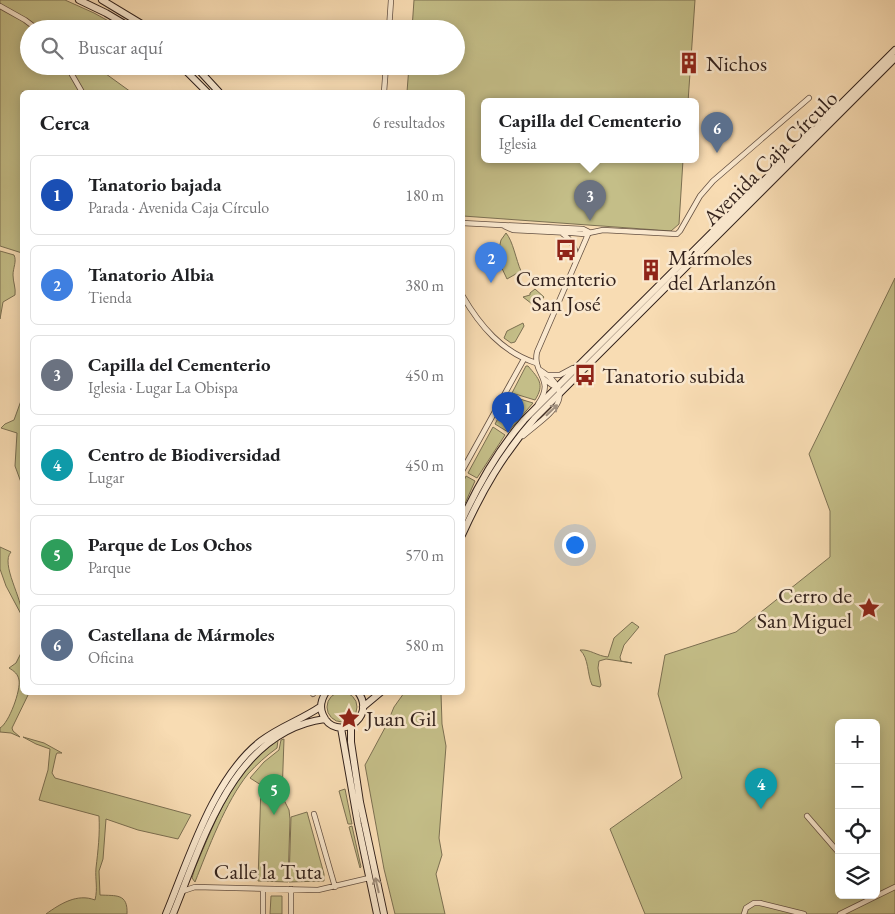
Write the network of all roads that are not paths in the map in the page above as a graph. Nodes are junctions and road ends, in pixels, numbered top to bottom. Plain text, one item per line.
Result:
1 (79, 0) edge
2 (102, 0) edge
3 (391, 0) edge
4 (0, 6) edge
5 (25, 20) edge
6 (119, 20) edge
7 (135, 20) edge
8 (390, 20) edge
9 (895, 50) edge
10 (895, 58) edge
11 (72, 75) edge
12 (190, 75) edge
13 (203, 75) edge
14 (385, 75) edge
15 (81, 90) edge
16 (204, 90) edge
17 (217, 90) edge
18 (384, 90) edge
19 (808, 98) dead end
20 (465, 223) edge
21 (504, 226) junction
22 (589, 232) junction
23 (562, 233) junction
24 (575, 262) junction
25 (465, 299) edge
26 (524, 359) junction
27 (536, 363) junction
28 (578, 365) junction
29 (546, 377) junction
30 (560, 389) junction
31 (524, 420) junction
32 (465, 466) edge
33 (465, 514) edge
34 (465, 528) edge
35 (324, 695) edge
36 (360, 695) edge
37 (377, 695) edge
38 (320, 707) junction
39 (363, 707) junction
40 (324, 719) junction
41 (351, 726) junction
42 (341, 728) junction
43 (314, 814) dead end
44 (807, 816) dead end
45 (835, 848) edge
46 (189, 877) junction
47 (369, 878) junction
48 (195, 887) junction
49 (335, 887) junction
50 (895, 888) edge
51 (263, 889) junction
52 (291, 890) junction
53 (183, 891) junction
54 (880, 894) edge
55 (870, 899) edge
56 (166, 914) edge
57 (173, 914) edge
58 (262, 914) edge
59 (291, 914) edge
60 (377, 914) edge
61 (384, 914) edge
62 (744, 914) edge
63 (804, 914) edge
64 (840, 914) edge

1 - 6 main road
2 - 7 main road
3 - 8 street
4 - 5 street
9 - 28 main road, Avenida Caja Círculo
10 - 30 main road, Avenida Caja Círculo
11 - 15 street
12 - 16 main road
13 - 17 main road
14 - 18 street
19 - 22 street
20 - 21 street
21 - 22 street
21 - 23 street
22 - 23 street
22 - 24 street
23 - 24 street
24 - 27 street
25 - 26 street
26 - 27 street
26 - 32 street
27 - 29 street
28 - 29 street
28 - 30 main road, Avenida Caja Círculo
29 - 30 street
29 - 31 street
30 - 31 main road, Avenida Caja Círculo
34 -> 30 main road, Avenida Caja Círculo
31 - 33 main road, Avenida Caja Círculo
35 - 38 main road
36 - 39 main road
37 - 39 main road
38 - 40 main road
38 - 56 main road
39 - 41 main road
40 - 42 main road
40 - 46 main road
41 - 42 main road
61 -> 41 main road
42 - 47 main road
43 - 49 street
44 - 45 street
46 - 48 street, Calle la Tuta
46 - 53 main road
47 - 49 street, Calle la Tuta
47 - 60 main road
48 - 51 street, Calle la Tuta
48 - 53 street, Calle la Tuta
49 - 52 street, Calle la Tuta
50 - 54 street
51 - 52 street, Calle la Tuta
51 - 58 street
52 - 59 street
53 - 57 main road
55 - 64 street
62 - 63 street

